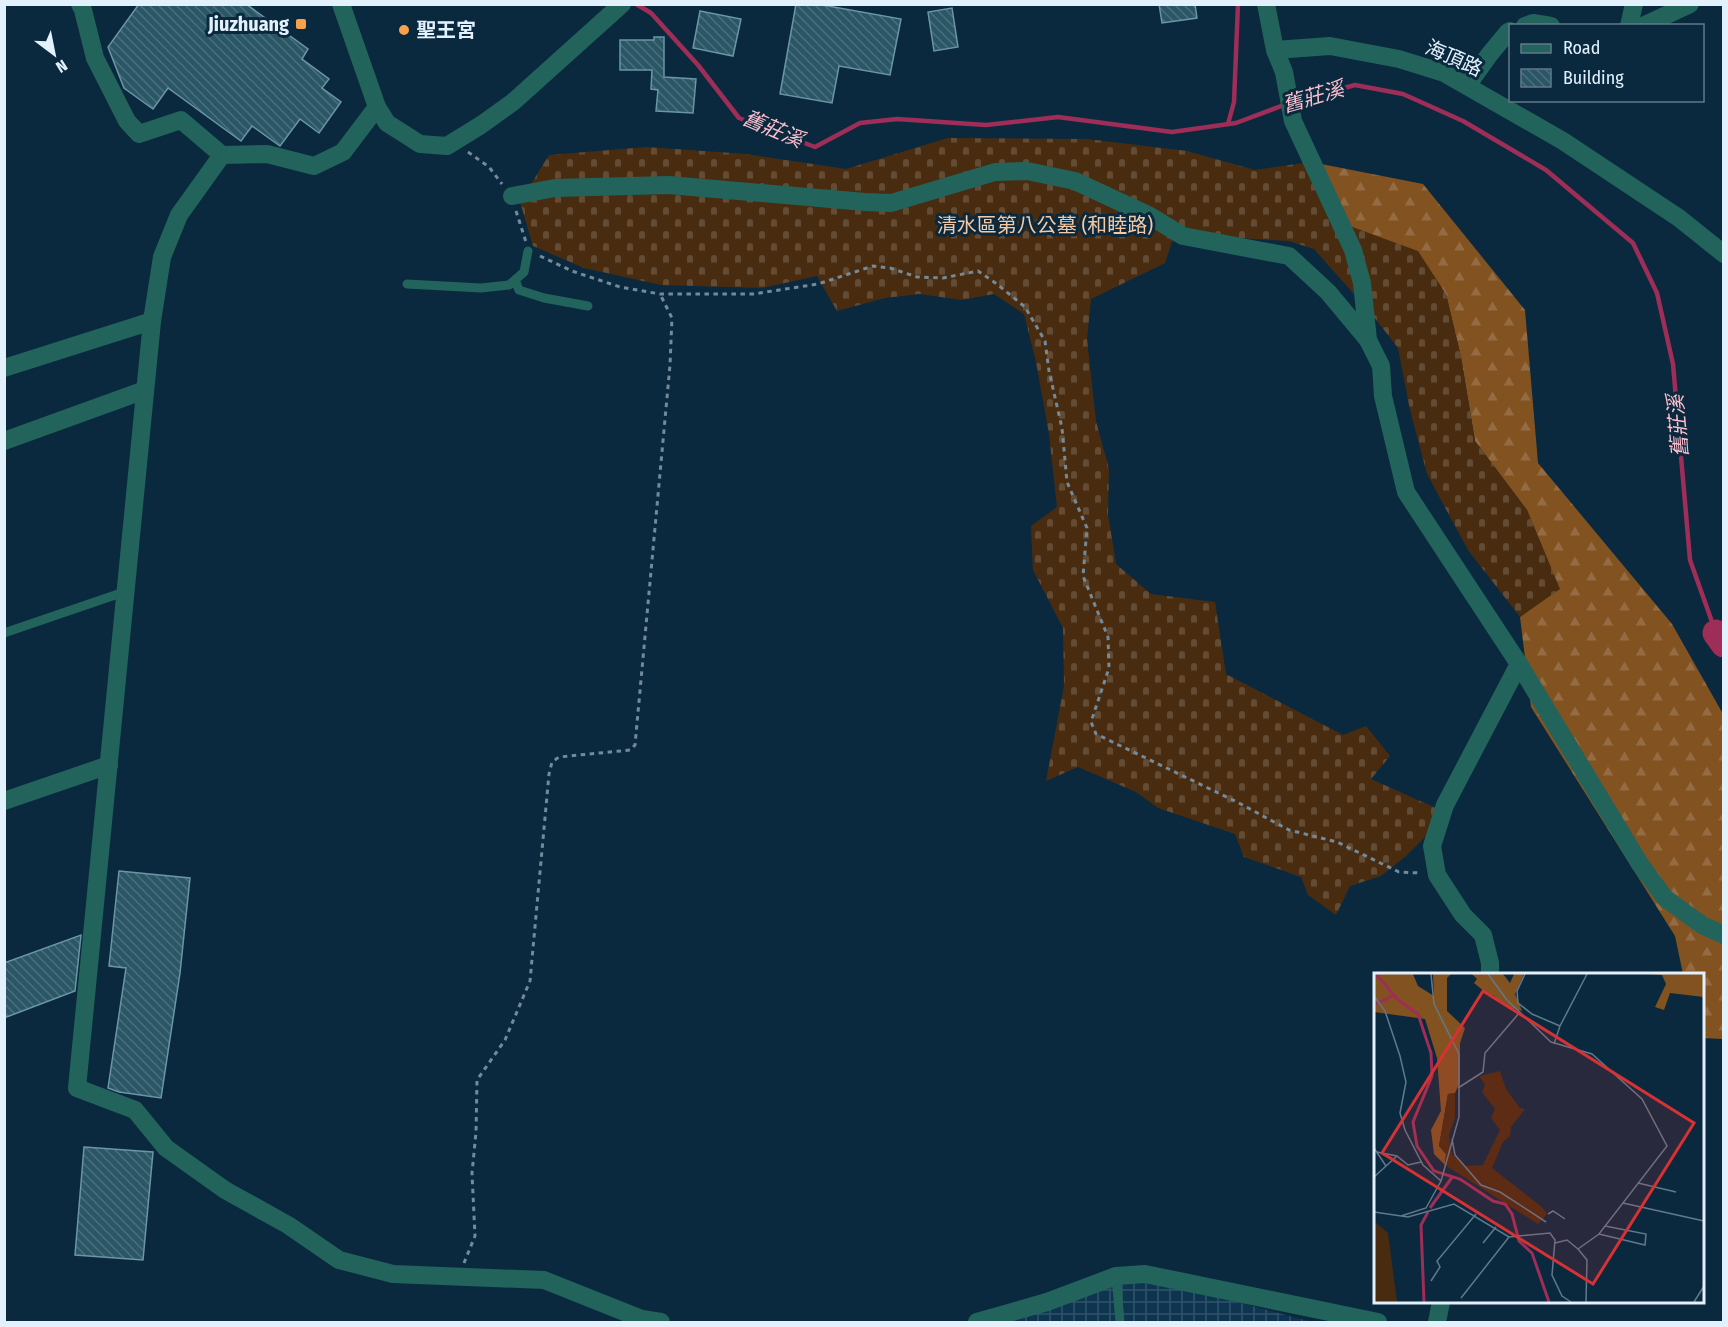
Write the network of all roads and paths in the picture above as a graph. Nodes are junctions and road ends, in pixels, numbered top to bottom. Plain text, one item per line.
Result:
1 (80, 4) edge
2 (340, 4) edge
3 (622, 4) edge
4 (1266, 4) edge
5 (1634, 4) edge
6 (1690, 4) edge
7 (1629, 24) edge
8 (1647, 24) edge
9 (1509, 32) edge
10 (1275, 50) junction
11 (1467, 86) junction
12 (377, 107) junction
13 (447, 146) junction
14 (222, 155) junction
15 (512, 196) junction
16 (528, 250) junction
17 (1724, 254) edge
18 (515, 280) junction
19 (407, 285) dead end
20 (660, 294) junction
21 (588, 306) dead end
22 (152, 321) junction
23 (1368, 340) junction
24 (4, 368) edge
25 (145, 390) junction
26 (4, 441) edge
27 (124, 592) junction
28 (4, 633) edge
29 (1519, 664) junction
30 (109, 765) junction
31 (4, 801) edge
32 (1437, 874) junction
33 (1724, 935) edge
34 (1490, 973) edge
35 (459, 1276) junction
36 (1116, 1276) junction
37 (1441, 1303) edge
38 (661, 1323) edge
39 (976, 1323) edge
40 (1120, 1323) edge
41 (1378, 1323) edge
42 (1437, 1323) edge

1 - 14 street
2 - 12 street
3 - 13 street
4 - 10 street
5 - 7 street
6 - 8 street
9 - 11 street
10 - 11 street, 海頂路
10 - 23 street
11 - 17 street, 海頂路
12 - 13 street
12 - 14 street
13 - 15 path
14 - 22 street
15 - 16 path
15 - 23 street
16 - 18 lane
16 - 20 path
18 - 19 lane
18 - 21 lane
20 - 32 path
20 - 35 path
22 - 24 street
22 - 25 street
23 - 29 street
25 - 26 street
25 - 27 street
27 - 28 lane
27 - 30 street
29 - 32 street
29 - 33 street
30 - 31 street
30 - 35 street
32 - 34 street
35 - 38 street
36 - 39 street
36 - 40 lane
36 - 41 street
37 - 42 street

